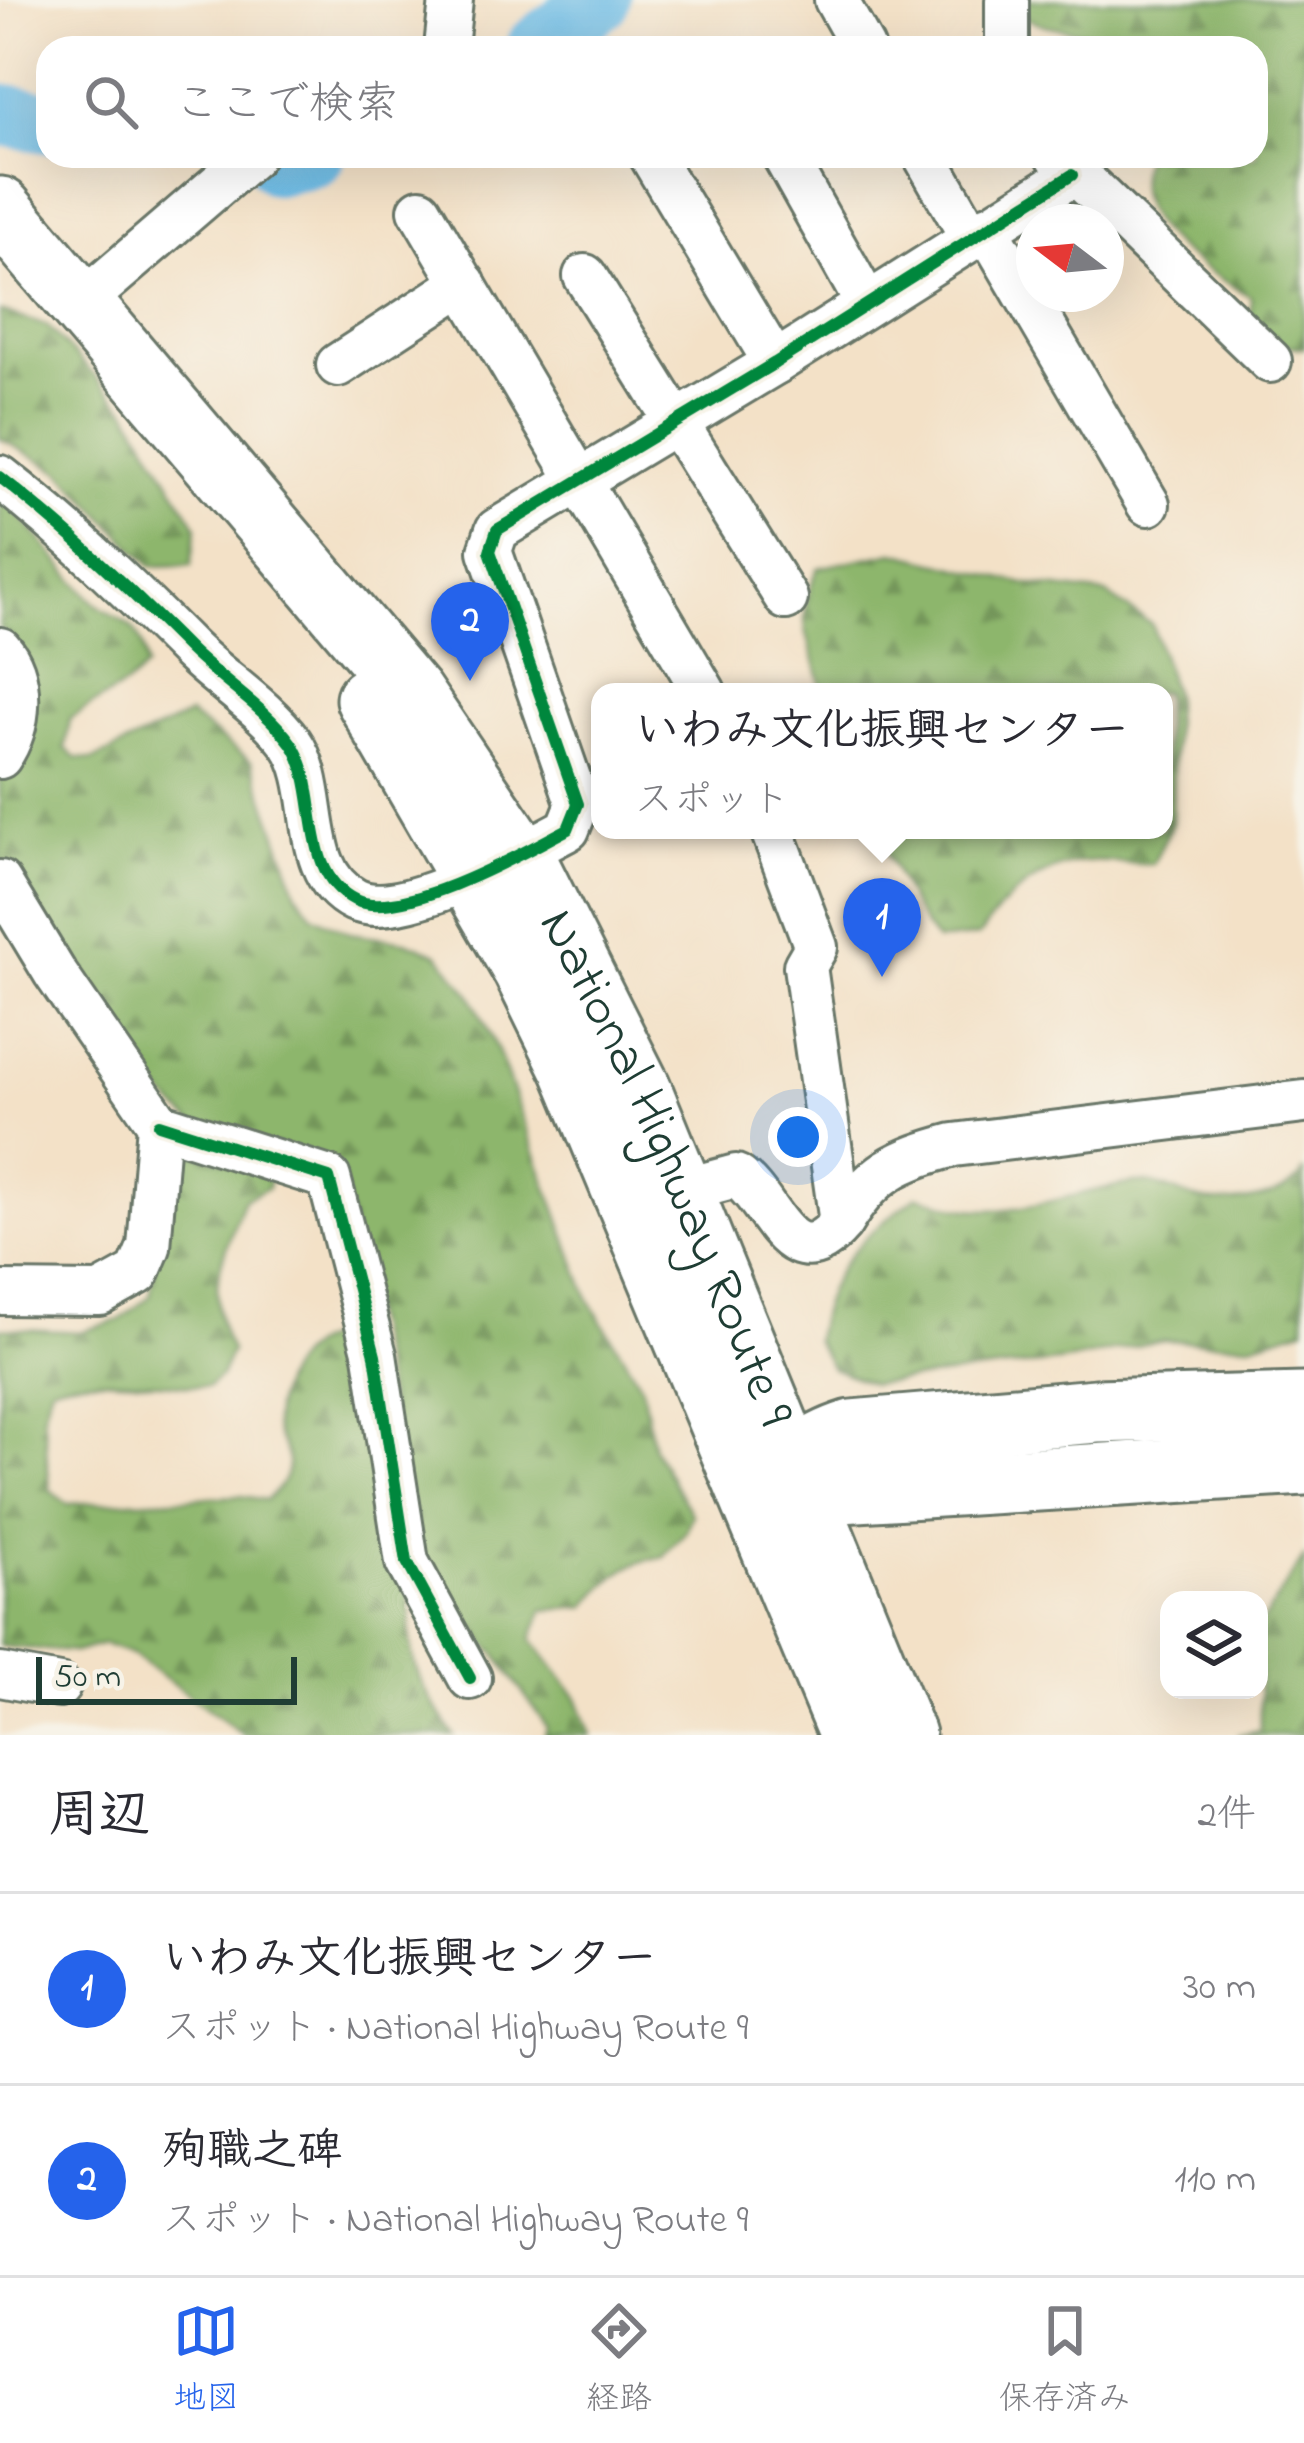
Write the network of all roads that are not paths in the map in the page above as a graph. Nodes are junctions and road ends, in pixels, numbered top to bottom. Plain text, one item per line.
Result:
1 (451, 0) edge
2 (836, 0) edge
3 (1006, 0) edge
4 (447, 36) edge
5 (856, 36) edge
6 (1007, 36) edge
7 (238, 168) edge
8 (658, 168) edge
9 (791, 168) edge
10 (933, 168) edge
11 (1062, 168) edge
12 (1067, 168) edge
13 (0, 209) edge
14 (420, 210) dead end
15 (978, 231) junction
16 (585, 276) dead end
17 (464, 283) junction
18 (82, 302) junction
19 (867, 304) junction
20 (1270, 361) dead end
21 (775, 363) junction
22 (338, 364) dead end
23 (678, 422) junction
24 (0, 477) edge
25 (580, 480) junction
26 (1148, 503) dead end
27 (786, 598) dead end
28 (0, 649) edge
29 (699, 683) edge
30 (0, 758) edge
31 (775, 839) edge
32 (496, 866) junction
33 (0, 882) edge
34 (1304, 1102) edge
35 (159, 1124) junction
36 (680, 1191) junction
37 (841, 1223) junction
38 (0, 1293) edge
39 (747, 1346) junction
40 (1304, 1361) edge
41 (1304, 1405) edge
42 (1304, 1424) edge
43 (901, 1425) junction
44 (1304, 1463) edge
45 (769, 1474) junction
46 (1044, 1481) junction
47 (869, 1653) junction
48 (0, 1675) edge
49 (470, 1678) dead end
50 (59, 1686) dead end
51 (851, 1735) edge
52 (903, 1735) edge

1 - 4 street
2 - 5 street
3 - 6 street
7 - 18 street
8 - 21 street
9 - 19 street
10 - 15 street
11 - 15 street
12 - 20 street
13 - 18 highway, National Highway Route 9
14 - 17 street
15 - 19 street
15 - 26 street
16 - 23 street
17 - 22 street
17 - 25 street
18 - 32 highway, National Highway Route 9
19 - 21 street
21 - 23 street
23 - 25 street
23 - 27 street
24 - 32 street
25 - 29 street
25 - 32 street
28 - 30 street
31 - 37 street
32 - 36 highway, National Highway Route 9
32 - 45 highway, National Highway Route 9
33 - 35 street
34 - 37 street
35 - 38 street
35 - 49 street
36 - 37 street
36 - 39 highway, National Highway Route 9
39 - 43 highway
39 - 45 highway, National Highway Route 9
40 - 43 highway
41 - 43 highway
42 - 45 highway
43 - 45 highway
44 - 46 highway
45 - 46 highway
45 - 47 highway, National Highway Route 9
45 - 51 highway, National Highway Route 9
46 - 47 highway
47 - 52 highway, National Highway Route 9
48 - 50 street

